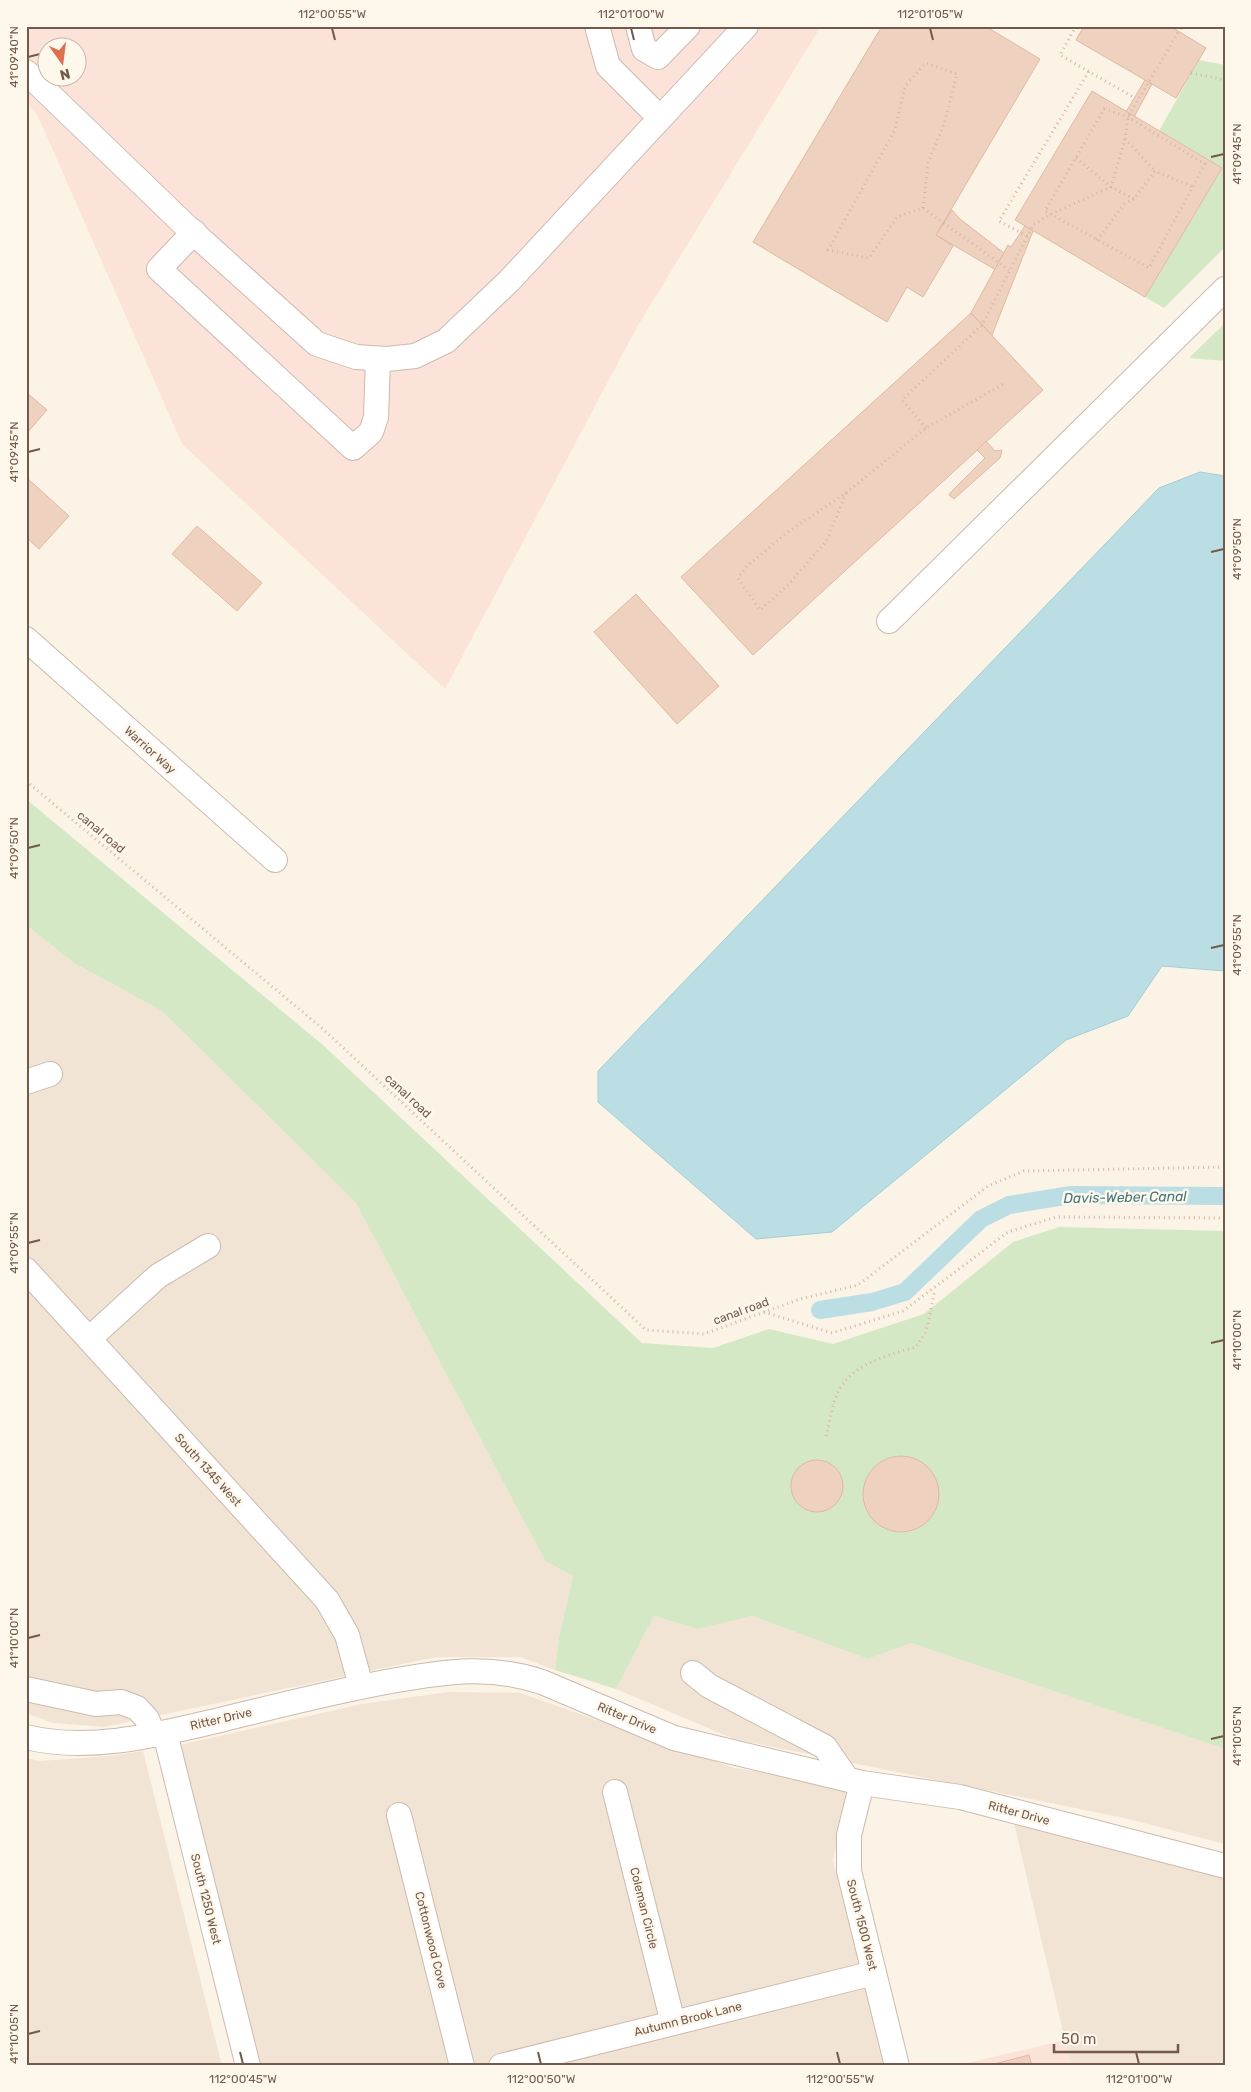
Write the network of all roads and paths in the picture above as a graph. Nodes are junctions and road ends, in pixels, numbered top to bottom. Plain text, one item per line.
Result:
1 (597, 26) edge
2 (638, 26) edge
3 (688, 26) edge
4 (746, 26) edge
5 (1076, 26) edge
6 (1182, 26) edge
7 (26, 72) edge
8 (1089, 72) junction
9 (1191, 73) dead end
10 (1225, 80) edge
11 (1135, 98) dead end
12 (660, 118) junction
13 (1128, 118) junction
14 (1125, 139) junction
15 (1076, 158) junction
16 (1155, 171) junction
17 (1112, 187) junction
18 (1193, 187) junction
19 (1134, 199) junction
20 (922, 208) junction
21 (1051, 214) junction
22 (194, 232) junction
23 (1027, 236) junction
24 (1097, 240) junction
25 (1010, 270) junction
26 (1225, 288) edge
27 (378, 359) junction
28 (1004, 383) dead end
29 (926, 428) junction
30 (846, 493) junction
31 (889, 621) dead end
32 (26, 639) edge
33 (26, 781) edge
34 (275, 860) dead end
35 (50, 1074) dead end
36 (26, 1082) edge
37 (1225, 1167) edge
38 (1225, 1218) edge
39 (208, 1246) dead end
40 (26, 1270) edge
41 (935, 1289) junction
42 (764, 1312) junction
43 (89, 1339) junction
44 (826, 1436) dead end
45 (694, 1672) dead end
46 (362, 1686) junction
47 (26, 1689) edge
48 (160, 1734) junction
49 (26, 1737) edge
50 (855, 1781) junction
51 (615, 1792) dead end
52 (399, 1815) dead end
53 (1225, 1866) edge
54 (874, 1973) junction
55 (673, 2023) junction
56 (248, 2066) edge
57 (462, 2066) edge
58 (502, 2066) edge
59 (897, 2066) edge

1 - 12 street
2 - 3 street
4 - 12 street
5 - 8 path
6 - 13 path
7 - 22 street
8 - 11 path
8 - 23 path
9 - 10 path
12 - 27 street
13 - 14 path
13 - 15 path
13 - 18 path
14 - 16 path
14 - 17 path
15 - 17 path
15 - 21 path
16 - 18 path
16 - 19 path
17 - 19 path
17 - 21 path
18 - 24 path
19 - 24 path
20 - 20 path
20 - 25 path
21 - 23 path
21 - 24 path
22 - 27 street
22 - 27 street
23 - 25 path
25 - 29 path
26 - 31 street
28 - 29 path
29 - 30 path
30 - 30 path
32 - 34 street, Warrior Way
33 - 42 path, canal road
35 - 36 street
37 - 42 path, canal road
38 - 41 path
39 - 43 street
40 - 43 street, South 1345 West
41 - 42 path
41 - 44 path
43 - 46 street, South 1345 West
45 - 50 street
46 - 48 street, Ritter Drive
46 - 50 street, Ritter Drive
47 - 48 street, South 1250 West
48 - 49 street, Ritter Drive
48 - 56 street, South 1250 West
50 - 53 street, Ritter Drive
50 - 54 street, South 1500 West
51 - 55 street, Coleman Circle
52 - 57 street, Cottonwood Cove
54 - 55 street, Autumn Brook Lane
54 - 59 street, South 1500 West
55 - 58 street, Autumn Brook Lane

